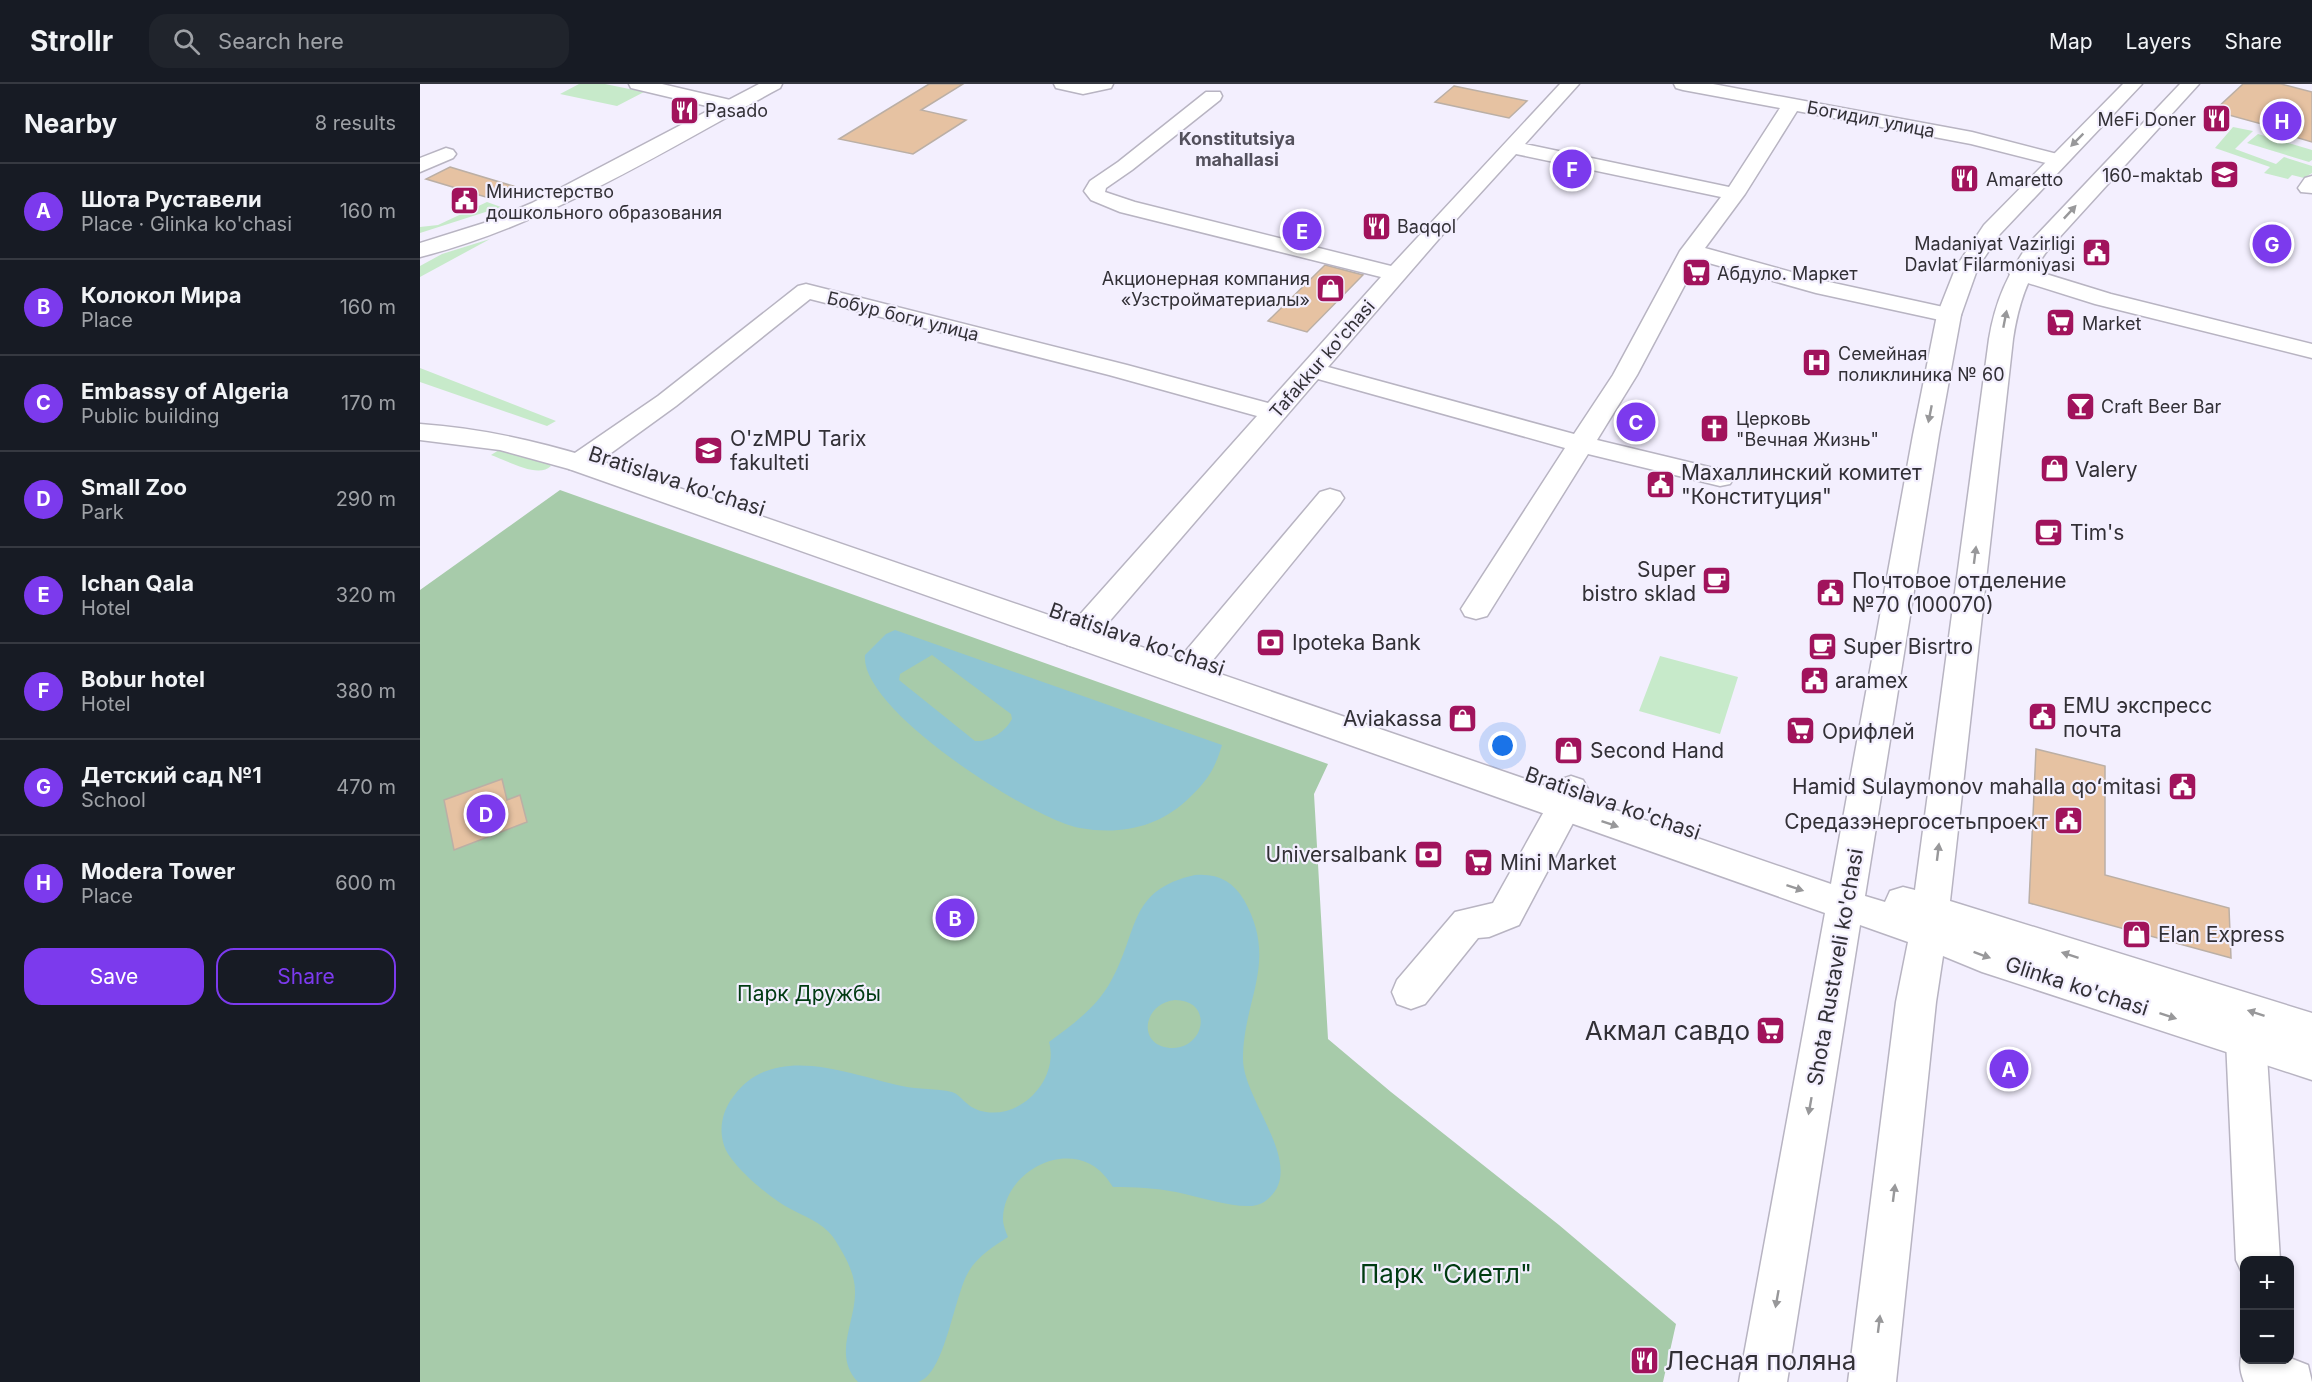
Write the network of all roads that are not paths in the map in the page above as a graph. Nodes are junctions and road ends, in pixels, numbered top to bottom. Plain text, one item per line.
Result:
1 (638, 84) edge
2 (773, 84) edge
3 (1062, 84) edge
4 (1104, 84) edge
5 (1570, 84) edge
6 (1683, 84) edge
7 (2133, 84) edge
8 (2190, 84) edge
9 (1214, 96) dead end
10 (1792, 104) junction
11 (732, 106) junction
12 (1512, 147) junction
13 (446, 154) dead end
14 (2058, 160) junction
15 (420, 166) edge
16 (576, 188) junction
17 (1734, 194) junction
18 (420, 243) edge
19 (420, 250) edge
20 (1691, 251) junction
21 (2020, 273) junction
22 (1397, 274) junction
23 (1949, 315) junction
24 (2312, 351) edge
25 (1313, 369) junction
26 (1274, 413) junction
27 (420, 422) edge
28 (420, 432) edge
29 (1582, 444) junction
30 (586, 458) junction
31 (1720, 478) dead end
32 (1330, 498) dead end
33 (1476, 609) dead end
34 (1084, 630) junction
35 (1190, 667) junction
36 (1567, 798) junction
37 (1846, 893) junction
38 (1930, 922) junction
39 (1411, 992) dead end
40 (2312, 1031) edge
41 (2246, 1040) junction
42 (2312, 1062) edge
43 (2258, 1256) edge
44 (1763, 1382) edge
45 (1872, 1382) edge

1 - 11 street
2 - 11 street
3 - 4 street
5 - 12 street, Tafakkur ko'chasi
6 - 10 street, Богидил улица
7 -> 14 street, Shota Rustaveli ko'chasi
21 -> 8 street
9 - 22 street
10 - 14 street, Богидил улица
10 - 17 street
11 - 16 street
12 - 17 street
12 - 22 street, Tafakkur ko'chasi
13 - 15 street
14 - 23 street, Shota Rustaveli ko'chasi
16 - 18 street
16 - 19 street
17 - 20 street
20 - 23 street
20 - 29 street
21 - 24 street
38 -> 21 street
22 - 25 street, Tafakkur ko'chasi
23 -> 37 street, Shota Rustaveli ko'chasi
25 - 26 street, Tafakkur ko'chasi
25 - 29 street
26 - 30 street, Бобур боги улица
26 - 34 street, Tafakkur ko'chasi
27 - 30 street, Bratislava ko'chasi
28 - 30 street, Bratislava ko'chasi
29 - 31 street
29 - 33 street
30 - 34 street, Bratislava ko'chasi
32 - 35 street
34 - 35 street, Bratislava ko'chasi
35 - 36 street, Bratislava ko'chasi
36 - 37 street, Bratislava ko'chasi
36 - 39 street
37 - 38 street, Glinka ko'chasi
37 -> 44 street, Shota Rustaveli ko'chasi
40 -> 38 street, Glinka ko'chasi
38 -> 41 street, Glinka ko'chasi
45 -> 38 street
41 - 42 street, Glinka ko'chasi
41 - 43 street

